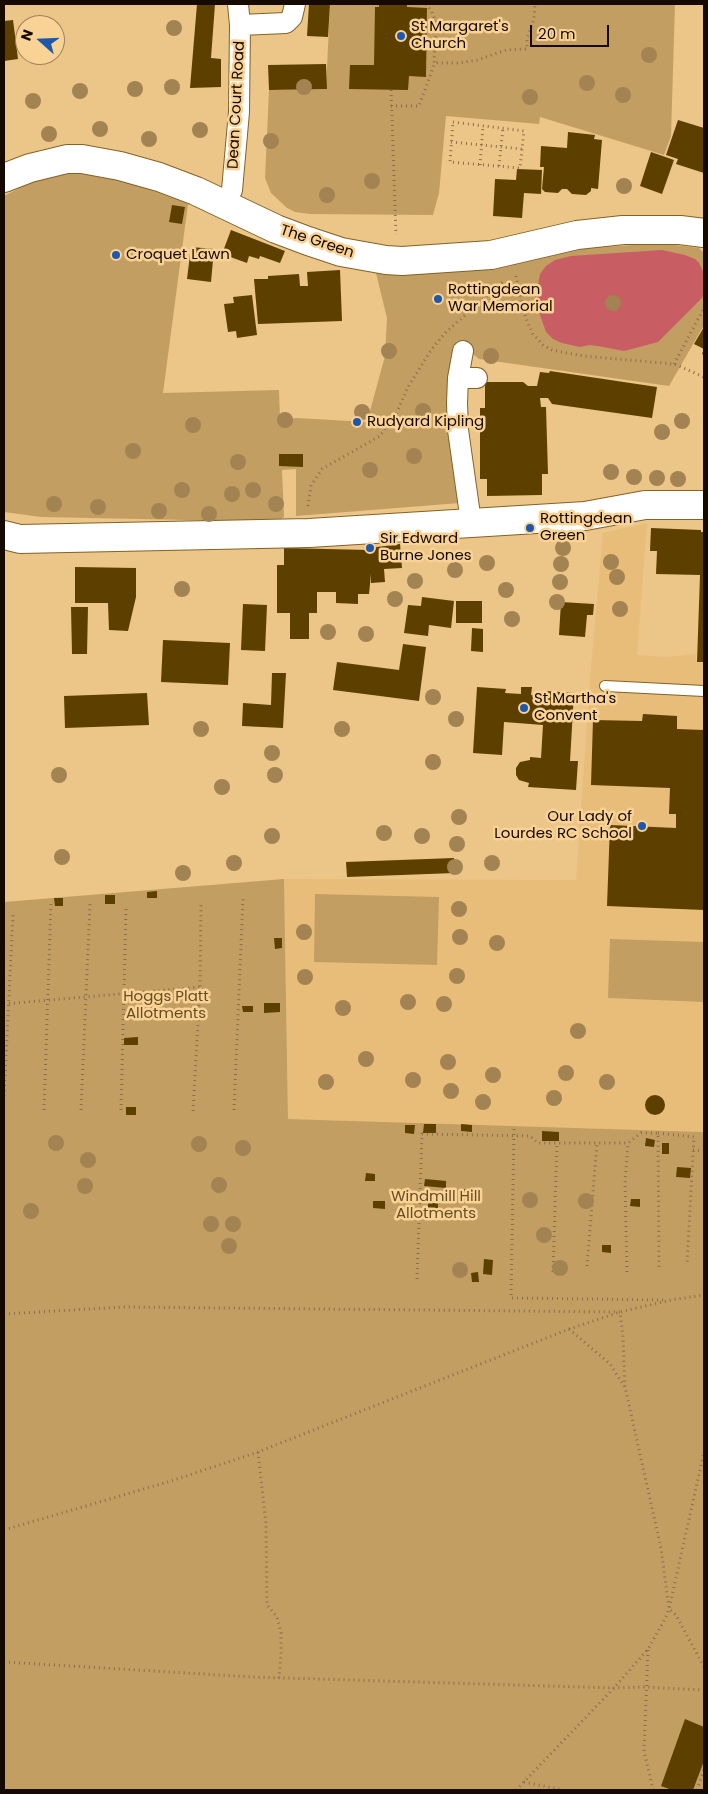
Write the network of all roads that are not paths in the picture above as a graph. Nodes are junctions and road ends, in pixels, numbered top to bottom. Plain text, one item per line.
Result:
1 (238, 4) edge
2 (294, 4) edge
3 (240, 25) junction
4 (4, 178) edge
5 (225, 204) junction
6 (704, 233) edge
7 (463, 350) dead end
8 (704, 505) edge
9 (471, 522) junction
10 (4, 535) edge
11 (605, 686) dead end
12 (704, 691) edge

1 - 3 street, Dean Court Road
2 - 3 street
3 - 5 street, Dean Court Road
4 - 5 main road, The Green
5 - 6 main road, The Green
7 - 9 street
8 - 9 main road
9 - 10 main road
11 - 12 lane

